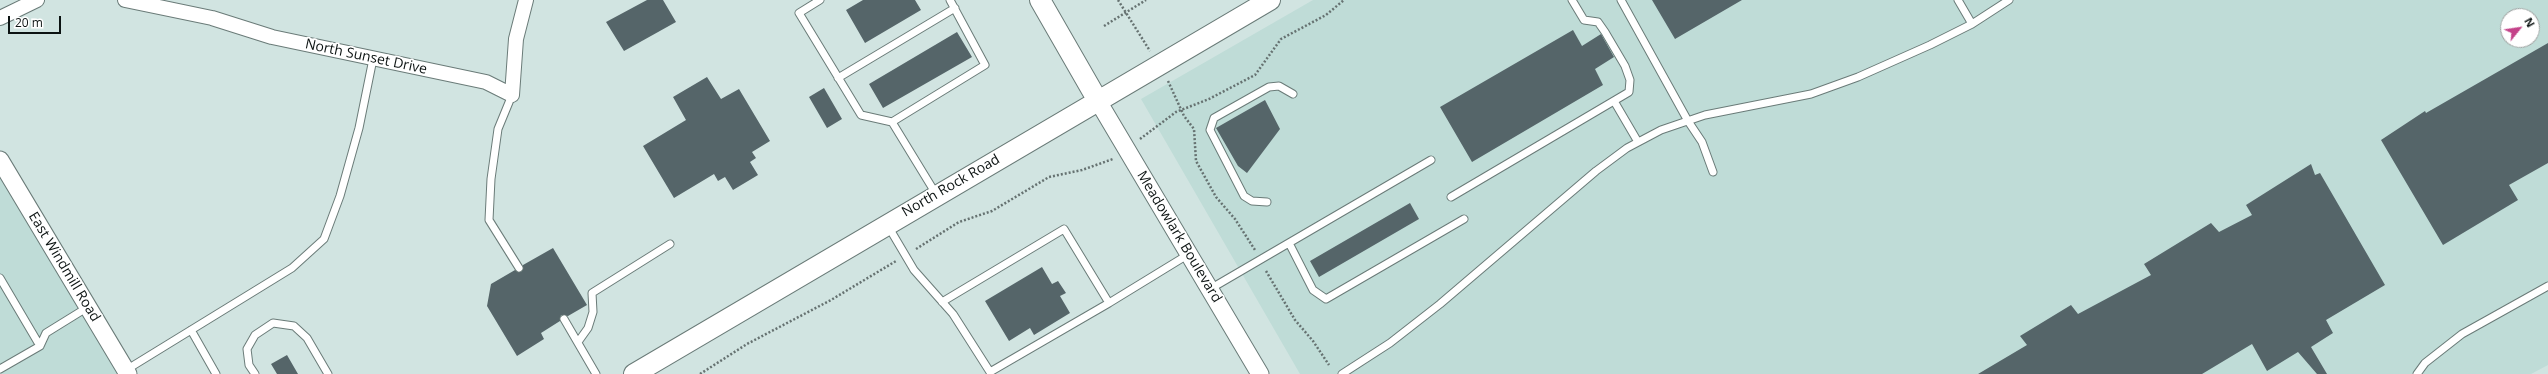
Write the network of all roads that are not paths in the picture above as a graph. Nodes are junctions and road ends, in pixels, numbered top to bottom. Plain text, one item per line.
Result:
1 (37, 0) edge
2 (125, 0) edge
3 (526, 0) edge
4 (820, 0) edge
5 (950, 0) edge
6 (1040, 0) edge
7 (1270, 0) edge
8 (1572, 0) edge
9 (1621, 0) edge
10 (1958, 0) edge
11 (2009, 0) edge
12 (954, 8) junction
13 (0, 18) edge
14 (1972, 24) junction
15 (373, 59) junction
16 (838, 78) junction
17 (1293, 94) dead end
18 (512, 95) junction
19 (1098, 101) junction
20 (1614, 102) junction
21 (1688, 121) junction
22 (892, 122) junction
23 (1638, 142) junction
24 (0, 160) edge
25 (1431, 160) dead end
26 (1713, 172) dead end
27 (936, 195) junction
28 (1451, 197) dead end
29 (1267, 202) dead end
30 (1464, 219) dead end
31 (887, 224) junction
32 (1289, 243) junction
33 (670, 244) dead end
34 (1189, 254) junction
35 (519, 268) dead end
36 (0, 278) edge
37 (2548, 286) edge
38 (1209, 289) junction
39 (942, 302) junction
40 (1108, 303) junction
41 (88, 307) junction
42 (564, 319) dead end
43 (191, 330) junction
44 (578, 342) junction
45 (40, 346) junction
46 (0, 369) edge
47 (127, 372) edge
48 (216, 374) edge
49 (254, 374) edge
50 (328, 374) edge
51 (596, 374) edge
52 (634, 374) edge
53 (1260, 374) edge
54 (1342, 374) edge
55 (2418, 374) edge

1 - 13 street
2 - 15 street, North Sunset Drive
3 - 18 street
4 - 16 lane
5 - 12 lane
6 - 19 main road
7 - 19 main road, North Rock Road
8 - 20 lane
9 - 21 lane
10 - 14 lane
11 - 14 lane
12 - 16 lane
12 - 22 lane
14 - 21 lane
15 - 18 street, North Sunset Drive
15 - 43 lane
16 - 22 lane
17 - 29 lane
18 - 35 lane
19 - 27 main road, North Rock Road
19 - 34 street, Meadowlark Boulevard
20 - 23 lane
20 - 28 lane
21 - 23 lane
21 - 26 lane
22 - 27 lane
23 - 54 lane
24 - 41 street, East Windmill Road
25 - 32 lane
27 - 31 main road, North Rock Road
30 - 32 lane
31 - 39 lane
31 - 52 main road, North Rock Road
32 - 38 lane
33 - 44 lane
34 - 38 street, Meadowlark Boulevard
34 - 40 lane
36 - 45 lane
37 - 55 lane
38 - 53 street, Meadowlark Boulevard
39 - 40 lane
39 - 40 lane
41 - 45 lane
41 - 47 street, East Windmill Road
42 - 44 lane
43 - 47 lane
43 - 48 lane
44 - 51 lane
45 - 46 lane
49 - 50 lane

